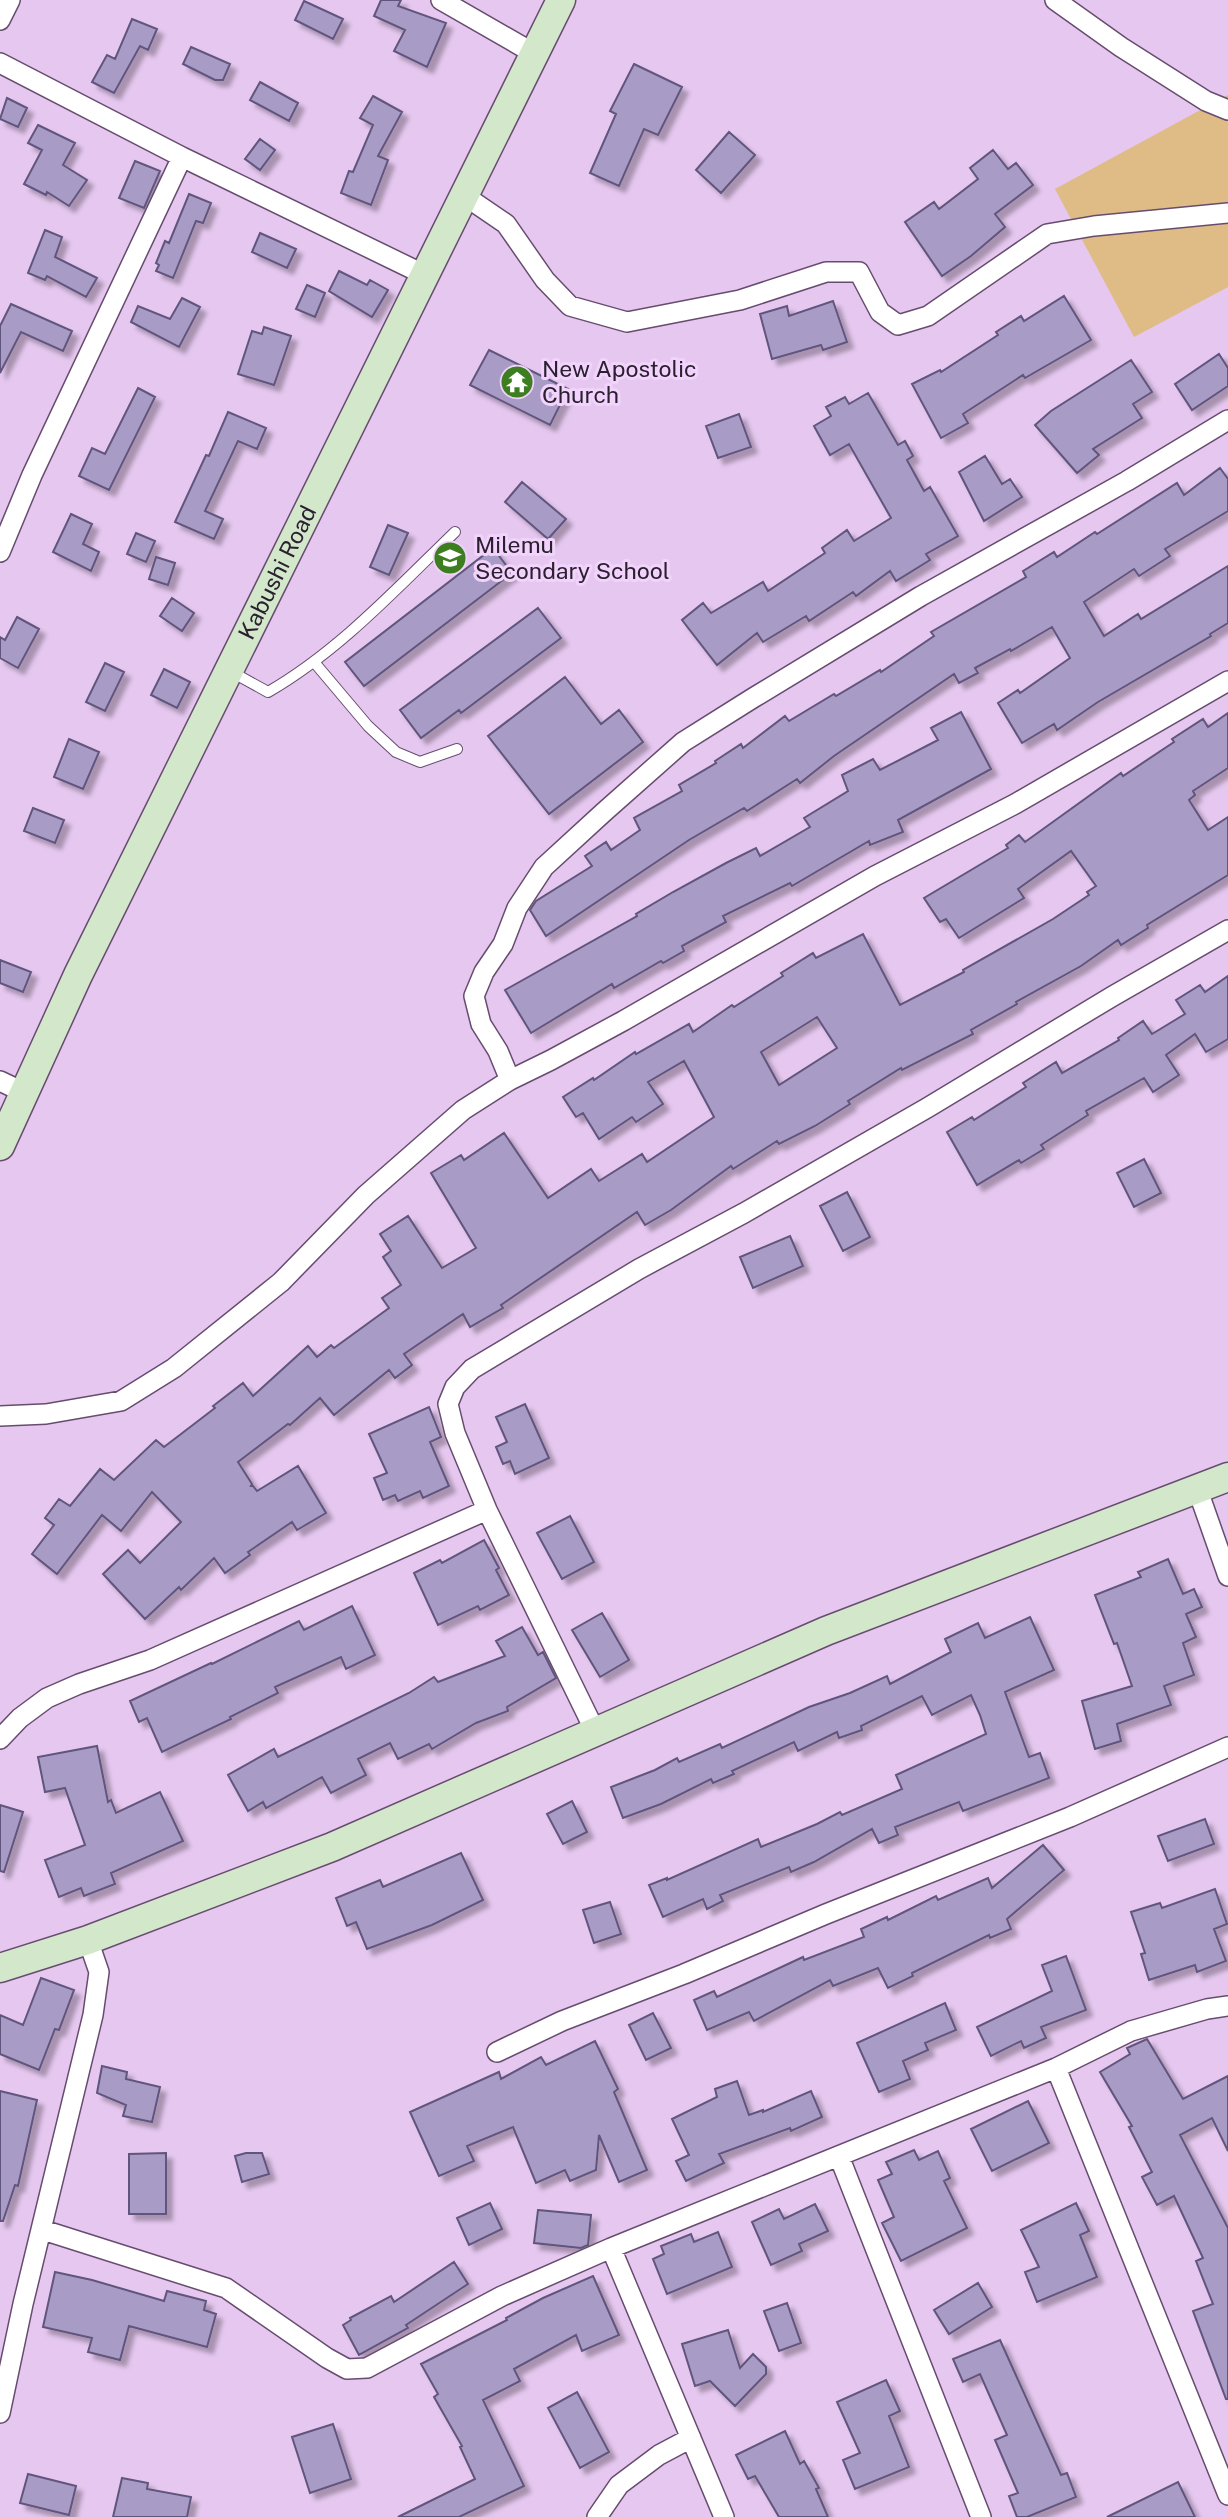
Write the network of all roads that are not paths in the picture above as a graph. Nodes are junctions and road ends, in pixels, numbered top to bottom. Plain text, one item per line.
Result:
1 (10, 0) edge
2 (441, 0) edge
3 (561, 0) edge
4 (1055, 0) edge
5 (0, 20) edge
6 (535, 54) junction
7 (4, 72) edge
8 (1228, 110) edge
9 (182, 157) junction
10 (465, 196) junction
11 (1228, 213) edge
12 (425, 275) junction
13 (1228, 420) edge
14 (455, 532) dead end
15 (0, 552) edge
16 (313, 662) junction
17 (230, 671) junction
18 (1228, 681) edge
19 (457, 748) dead end
20 (1228, 930) edge
21 (510, 1080) junction
22 (11, 1087) edge
23 (0, 1146) edge
24 (0, 1416) edge
25 (1228, 1477) edge
26 (1198, 1488) junction
27 (487, 1510) junction
28 (1228, 1576) edge
29 (596, 1733) junction
30 (0, 1739) edge
31 (1228, 1747) edge
32 (88, 1940) junction
33 (0, 1968) edge
34 (1228, 2006) edge
35 (497, 2052) dead end
36 (1056, 2068) junction
37 (839, 2156) junction
38 (43, 2230) junction
39 (611, 2248) junction
40 (0, 2413) edge
41 (691, 2438) junction
42 (1228, 2495) edge
43 (597, 2517) edge
44 (724, 2517) edge
45 (981, 2517) edge

1 - 5 street
2 - 6 street
3 - 6 street, Kabushi Road
4 - 8 street
6 - 10 street, Kabushi Road
7 - 9 street
9 - 12 street
9 - 15 street
10 - 11 street
10 - 12 street, Kabushi Road
12 - 17 street, Kabushi Road
13 - 21 street
14 - 16 lane
16 - 17 lane
16 - 19 lane
17 - 22 street, Kabushi Road
18 - 21 street
20 - 27 street
21 - 24 street
22 - 23 street, Kabushi Road
25 - 26 street
26 - 28 street
26 - 29 street
27 - 29 street
27 - 30 street
29 - 32 street
31 - 35 street
32 - 33 street
32 - 38 street
34 - 36 street
36 - 37 street
36 - 42 street
37 - 39 street
37 - 45 street
38 - 39 street
38 - 40 street
39 - 41 street
41 - 43 street
41 - 44 street

